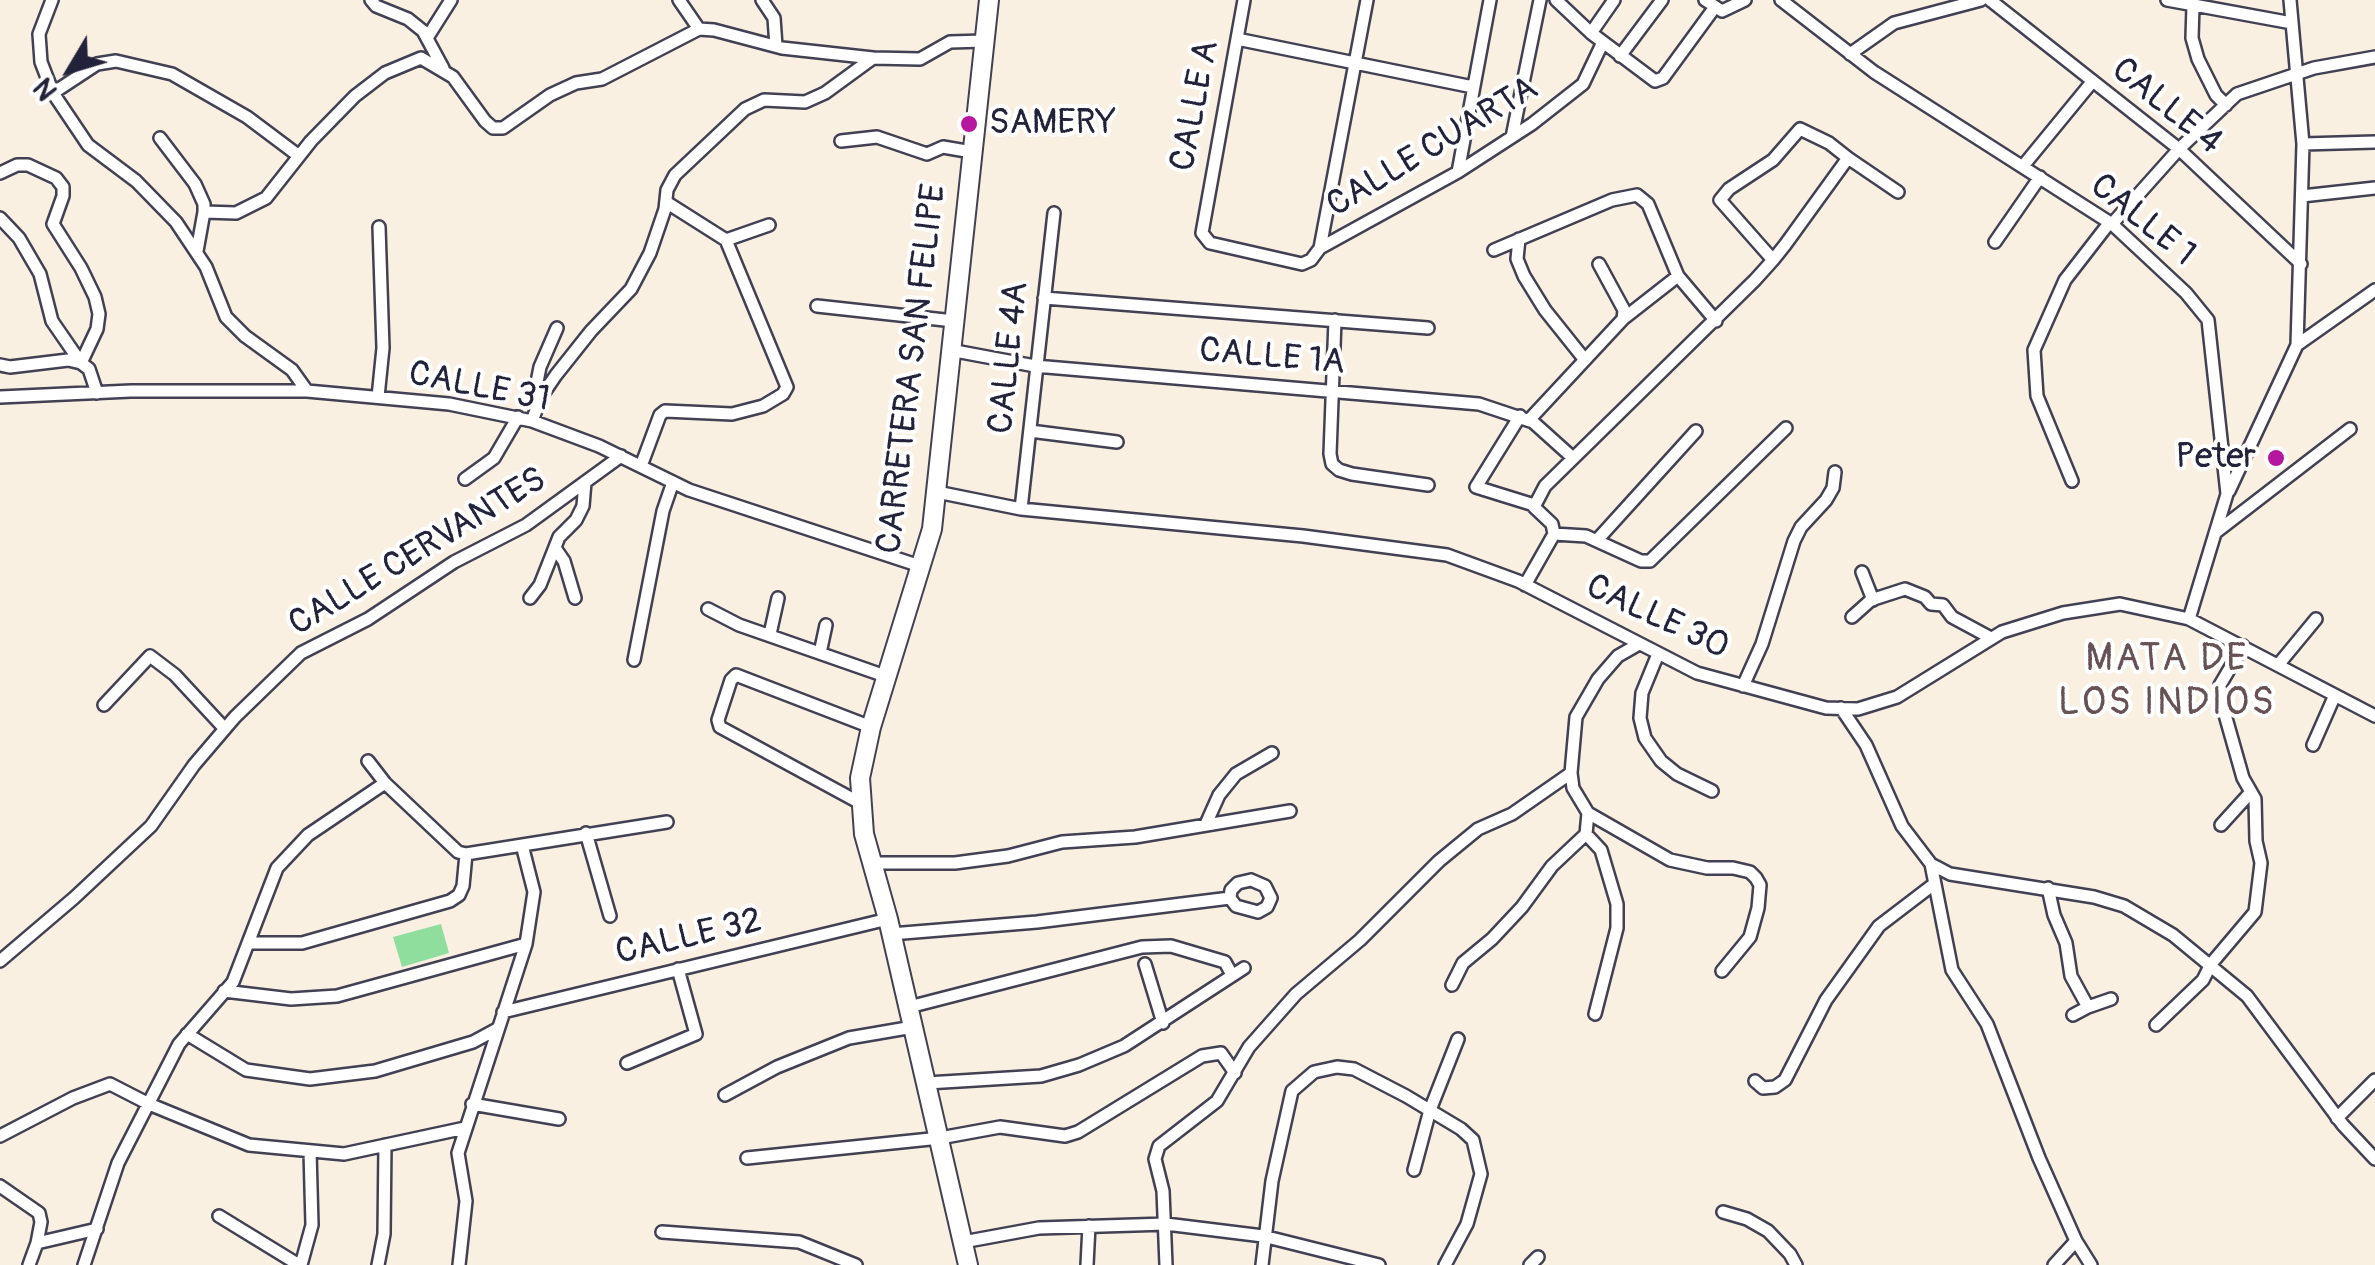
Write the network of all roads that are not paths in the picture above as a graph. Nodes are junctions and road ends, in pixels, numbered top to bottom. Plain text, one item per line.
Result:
1 (52, 0) edge
2 (371, 0) edge
3 (451, 0) edge
4 (678, 0) edge
5 (762, 0) edge
6 (989, 0) edge
7 (1244, 0) edge
8 (1367, 0) edge
9 (1490, 0) edge
10 (1540, 0) edge
11 (1557, 0) edge
12 (1614, 0) edge
13 (1662, 0) edge
14 (1745, 0) edge
15 (1781, 0) edge
16 (1981, 0) edge
17 (1990, 0) edge
18 (2167, 0) edge
19 (2290, 0) edge
20 (2193, 5) junction
21 (1714, 6) edge
22 (2292, 23) junction
23 (699, 29) junction
24 (1590, 33) junction
25 (427, 38) junction
26 (1236, 39) junction
27 (984, 41) junction
28 (1603, 42) junction
29 (776, 46) junction
30 (1850, 54) junction
31 (1620, 56) junction
32 (2375, 57) edge
33 (872, 58) junction
34 (1355, 64) junction
35 (445, 72) junction
36 (2298, 73) junction
37 (2092, 82) junction
38 (1473, 87) junction
39 (53, 94) junction
40 (2226, 105) junction
41 (1512, 137) junction
42 (160, 138) dead end
43 (841, 141) dead end
44 (2375, 142) edge
45 (2303, 144) junction
46 (2179, 149) junction
47 (972, 152) junction
48 (299, 156) junction
49 (1848, 158) junction
50 (2022, 166) junction
51 (1458, 172) junction
52 (0, 173) edge
53 (2040, 177) junction
54 (2375, 188) edge
55 (1898, 192) dead end
56 (2302, 196) junction
57 (666, 202) junction
58 (204, 212) junction
59 (1054, 213) dead end
60 (0, 218) edge
61 (1201, 223) joint
62 (2111, 223) junction
63 (769, 225) dead end
64 (379, 227) dead end
65 (1520, 239) junction
66 (726, 240) junction
67 (1995, 242) dead end
68 (1320, 248) junction
69 (1494, 250) dead end
70 (197, 251) junction
71 (1773, 260) junction
72 (1599, 264) dead end
73 (2301, 264) junction
74 (1678, 276) junction
75 (2375, 290) edge
76 (1044, 298) junction
77 (817, 306) dead end
78 (1623, 319) junction
79 (1335, 320) junction
80 (954, 321) junction
81 (1716, 321) junction
82 (557, 328) dead end
83 (1428, 328) dead end
84 (2296, 346) junction
85 (950, 350) junction
86 (1584, 360) junction
87 (81, 363) junction
88 (0, 365) edge
89 (1035, 366) junction
90 (307, 390) junction
91 (1334, 391) junction
92 (96, 393) junction
93 (0, 397) edge
94 (378, 397) junction
95 (542, 397) junction
96 (518, 417) junction
97 (1524, 418) junction
98 (532, 421) junction
99 (1786, 428) dead end
100 (2350, 428) dead end
101 (1030, 432) junction
102 (1696, 432) dead end
103 (1117, 442) dead end
104 (620, 456) junction
105 (1573, 458) junction
106 (641, 466) junction
107 (1836, 472) dead end
108 (465, 479) dead end
109 (2072, 481) dead end
110 (585, 482) junction
111 (673, 482) junction
112 (1428, 486) dead end
113 (938, 492) junction
114 (2227, 494) junction
115 (1534, 505) junction
116 (1021, 508) junction
117 (1554, 534) junction
118 (2215, 534) junction
119 (1598, 539) junction
120 (555, 548) junction
121 (923, 567) junction
122 (1862, 572) dead end
123 (1525, 585) junction
124 (530, 598) dead end
125 (574, 598) dead end
126 (778, 598) dead end
127 (1873, 600) junction
128 (708, 609) dead end
129 (1852, 617) dead end
130 (2316, 618) dead end
131 (2189, 619) junction
132 (826, 625) dead end
133 (770, 634) junction
134 (1991, 638) junction
135 (1639, 644) junction
136 (2243, 646) junction
137 (820, 653) junction
138 (1658, 654) junction
139 (634, 660) dead end
140 (2278, 665) junction
141 (888, 677) junction
142 (1744, 686) junction
143 (2335, 695) junction
144 (104, 705) dead end
145 (1841, 708) junction
146 (2375, 716) edge
147 (871, 728) junction
148 (225, 729) junction
149 (2313, 745) dead end
150 (1272, 754) dead end
151 (368, 761) dead end
152 (1571, 773) junction
153 (385, 782) junction
154 (1712, 791) dead end
155 (2251, 792) junction
156 (860, 803) junction
157 (1290, 811) dead end
158 (1588, 814) junction
159 (667, 822) dead end
160 (1206, 824) junction
161 (2222, 825) dead end
162 (586, 833) junction
163 (1586, 834) junction
164 (522, 845) junction
165 (466, 854) junction
166 (872, 863) junction
167 (1931, 864) junction
168 (1934, 884) junction
169 (2048, 888) junction
170 (1230, 898) dead end
171 (610, 916) dead end
172 (889, 926) junction
173 (249, 942) junction
174 (526, 944) junction
175 (0, 961) edge
176 (1145, 964) dead end
177 (2211, 964) junction
178 (1244, 968) dead end
179 (678, 969) junction
180 (1722, 971) dead end
181 (1232, 975) junction
182 (1452, 985) dead end
183 (224, 991) junction
184 (2110, 999) dead end
185 (909, 1007) junction
186 (2088, 1007) junction
187 (503, 1012) junction
188 (1595, 1014) dead end
189 (2073, 1014) dead end
190 (1163, 1022) junction
191 (2156, 1025) dead end
192 (913, 1028) junction
193 (497, 1029) junction
194 (188, 1034) junction
195 (1458, 1040) dead end
196 (627, 1063) dead end
197 (1235, 1074) junction
198 (2375, 1080) edge
199 (1754, 1081) dead end
200 (927, 1083) junction
201 (725, 1094) dead end
202 (149, 1104) junction
203 (472, 1104) junction
204 (1430, 1110) junction
205 (2337, 1118) junction
206 (559, 1119) dead end
207 (464, 1128) junction
208 (0, 1136) edge
209 (940, 1138) junction
210 (385, 1146) junction
211 (310, 1151) junction
212 (746, 1158) dead end
213 (2375, 1158) edge
214 (1414, 1170) dead end
215 (0, 1186) edge
216 (1723, 1212) dead end
217 (219, 1216) dead end
218 (1166, 1224) junction
219 (1089, 1226) junction
220 (97, 1228) junction
221 (662, 1232) dead end
222 (1264, 1236) junction
223 (2076, 1241) junction
224 (963, 1242) junction
225 (37, 1243) junction
226 (1371, 1264) edge
227 (29, 1265) edge
228 (84, 1265) edge
229 (300, 1265) edge
230 (378, 1265) edge
231 (459, 1265) edge
232 (856, 1265) edge
233 (968, 1265) edge
234 (1087, 1265) edge
235 (1166, 1265) edge
236 (1262, 1265) edge
237 (1445, 1265) edge
238 (1796, 1265) edge
239 (2054, 1265) edge
240 (2091, 1265) edge

1 - 39 street
2 - 25 street
3 - 25 street
4 - 23 street
5 - 29 street
6 - 27 main road, CARRETERA SAN FELIPE
7 - 26 street, CALLE A
8 - 34 street
9 - 38 street
10 - 41 street
11 - 24 street
12 - 24 street
13 - 31 street
14 - 21 street
15 - 30 street, CALLE 1
16 - 30 street
17 - 37 street, CALLE 4
18 - 20 street
19 - 22 street
20 - 22 street
20 - 40 street
21 - 31 street
22 - 36 street
23 - 29 street
23 - 35 street
24 - 28 street
25 - 35 street
26 - 34 street
26 - 61 street, CALLE A
27 - 33 street
27 - 47 main road, CARRETERA SAN FELIPE
28 - 31 street
28 - 41 street, CALLE CUARTA
29 - 33 street
30 - 50 street, CALLE 1
32 - 36 street
33 - 57 street
34 - 38 street
34 - 68 street
35 - 48 street
36 - 40 street
36 - 45 street
37 - 46 street, CALLE 4
37 - 50 street
38 - 51 street
39 - 48 street
39 - 70 street
40 - 46 street
41 - 51 street, CALLE CUARTA
42 - 58 street
43 - 47 street
44 - 45 street
45 - 56 street
46 - 62 street
46 - 73 street, CALLE 4
47 - 80 main road, CARRETERA SAN FELIPE
48 - 58 street
49 - 55 street
49 - 71 street
49 - 71 street
50 - 53 street, CALLE 1
51 - 68 street, CALLE CUARTA
52 - 87 street
53 - 62 street, CALLE 1
53 - 67 street
54 - 56 street
56 - 73 street
57 - 66 street
57 - 95 street
58 - 70 street
59 - 76 street, CALLE 4A
60 - 87 street
61 - 68 street, CALLE CUARTA
62 - 109 street
62 - 114 street, CALLE 1
63 - 66 street
64 - 94 street
65 - 69 street
65 - 74 street
65 - 86 street
66 - 106 street
70 - 90 street
71 - 81 street
72 - 78 street
73 - 84 street
74 - 78 street
74 - 81 street
75 - 84 street
76 - 79 street
76 - 89 street, CALLE 4A
77 - 80 street
78 - 86 street
79 - 83 street
79 - 91 street
80 - 85 main road, CARRETERA SAN FELIPE
81 - 105 street
82 - 95 street
84 - 114 street
85 - 89 street, CALLE 1A
85 - 113 main road, CARRETERA SAN FELIPE
86 - 97 street
87 - 88 street
87 - 92 street
89 - 91 street, CALLE 1A
89 - 101 street, CALLE 4A
90 - 92 street, CALLE 31
90 - 94 street, CALLE 31
91 - 97 street, CALLE 1A
91 - 112 street
92 - 93 street, CALLE 31
94 - 96 street, CALLE 31
95 - 98 street
96 - 98 street, CALLE 31
96 - 108 street
97 - 105 street, CALLE 1A
97 - 115 street
98 - 104 street, CALLE 31
99 - 119 street
100 - 118 street
101 - 103 street
101 - 116 street, CALLE 4A
102 - 119 street
104 - 106 street, CALLE 31
104 - 110 street, CALLE CERVANTES
105 - 115 street
106 - 111 street, CALLE 31
107 - 142 street
110 - 120 street
110 - 148 street, CALLE CERVANTES
111 - 121 street, CALLE 31
111 - 139 street
113 - 116 street, CALLE 30
113 - 121 main road, CARRETERA SAN FELIPE
114 - 118 street, CALLE 1
115 - 117 street
116 - 123 street, CALLE 30
117 - 119 street
117 - 123 street
118 - 131 street, CALLE 1
120 - 124 street
120 - 125 street
121 - 141 main road, CARRETERA SAN FELIPE
122 - 127 street
123 - 135 street, CALLE 30
126 - 133 street
127 - 129 street
127 - 134 street
128 - 133 street
130 - 140 street
131 - 134 street, CALLE 30
131 - 136 street, CALLE 30
132 - 137 street
133 - 137 street
134 - 145 street, CALLE 30
135 - 138 street, CALLE 30
135 - 152 street
136 - 140 street, CALLE 30
136 - 155 street
137 - 141 street
138 - 142 street, CALLE 30
138 - 154 street
140 - 143 street, CALLE 30
141 - 147 main road, CARRETERA SAN FELIPE
142 - 145 street, CALLE 30
143 - 146 street, CALLE 30
143 - 149 street
144 - 148 street
145 - 167 street
147 - 156 main road, CARRETERA SAN FELIPE
147 - 156 street
148 - 175 street, CALLE CERVANTES
150 - 160 street
151 - 153 street
152 - 158 street
152 - 197 street
153 - 165 street
153 - 173 street
155 - 161 street
155 - 177 street
156 - 166 main road, CARRETERA SAN FELIPE
157 - 160 street
158 - 163 street
158 - 180 street
159 - 162 street
160 - 166 street
162 - 164 street
162 - 171 street
163 - 182 street
163 - 188 street
164 - 165 street
164 - 174 street
165 - 173 street
166 - 172 main road, CARRETERA SAN FELIPE
167 - 168 street
167 - 169 street
168 - 199 street
168 - 223 street
169 - 177 street
169 - 186 street
170 - 172 street, CALLE 32
172 - 179 street, CALLE 32
172 - 185 main road, CARRETERA SAN FELIPE
173 - 183 street
174 - 183 street
174 - 187 street
176 - 190 street
177 - 191 street
177 - 205 street
178 - 181 street
179 - 187 street, CALLE 32
179 - 196 street
181 - 185 street
181 - 190 street
183 - 194 street
184 - 186 street
185 - 192 main road, CARRETERA SAN FELIPE
186 - 189 street
187 - 193 street
190 - 200 street
192 - 200 main road, CARRETERA SAN FELIPE
192 - 201 street
193 - 194 street
193 - 203 street
194 - 202 street
195 - 204 street
197 - 209 street
197 - 218 street
198 - 205 street
200 - 209 main road, CARRETERA SAN FELIPE
202 - 208 street
202 - 211 street
202 - 220 street
203 - 206 street
203 - 207 street
204 - 214 street
204 - 222 street
204 - 237 street
205 - 213 street
207 - 210 street
207 - 231 street
209 - 212 street
209 - 224 main road, CARRETERA SAN FELIPE
210 - 211 street
210 - 230 street
211 - 229 street
215 - 225 street
216 - 238 street
217 - 229 street
218 - 219 street
218 - 222 street
218 - 235 street
219 - 224 street
219 - 234 street
220 - 225 street
220 - 228 street
221 - 232 street
222 - 226 street
222 - 236 street
223 - 239 street
223 - 240 street
224 - 233 main road, CARRETERA SAN FELIPE
225 - 227 street

